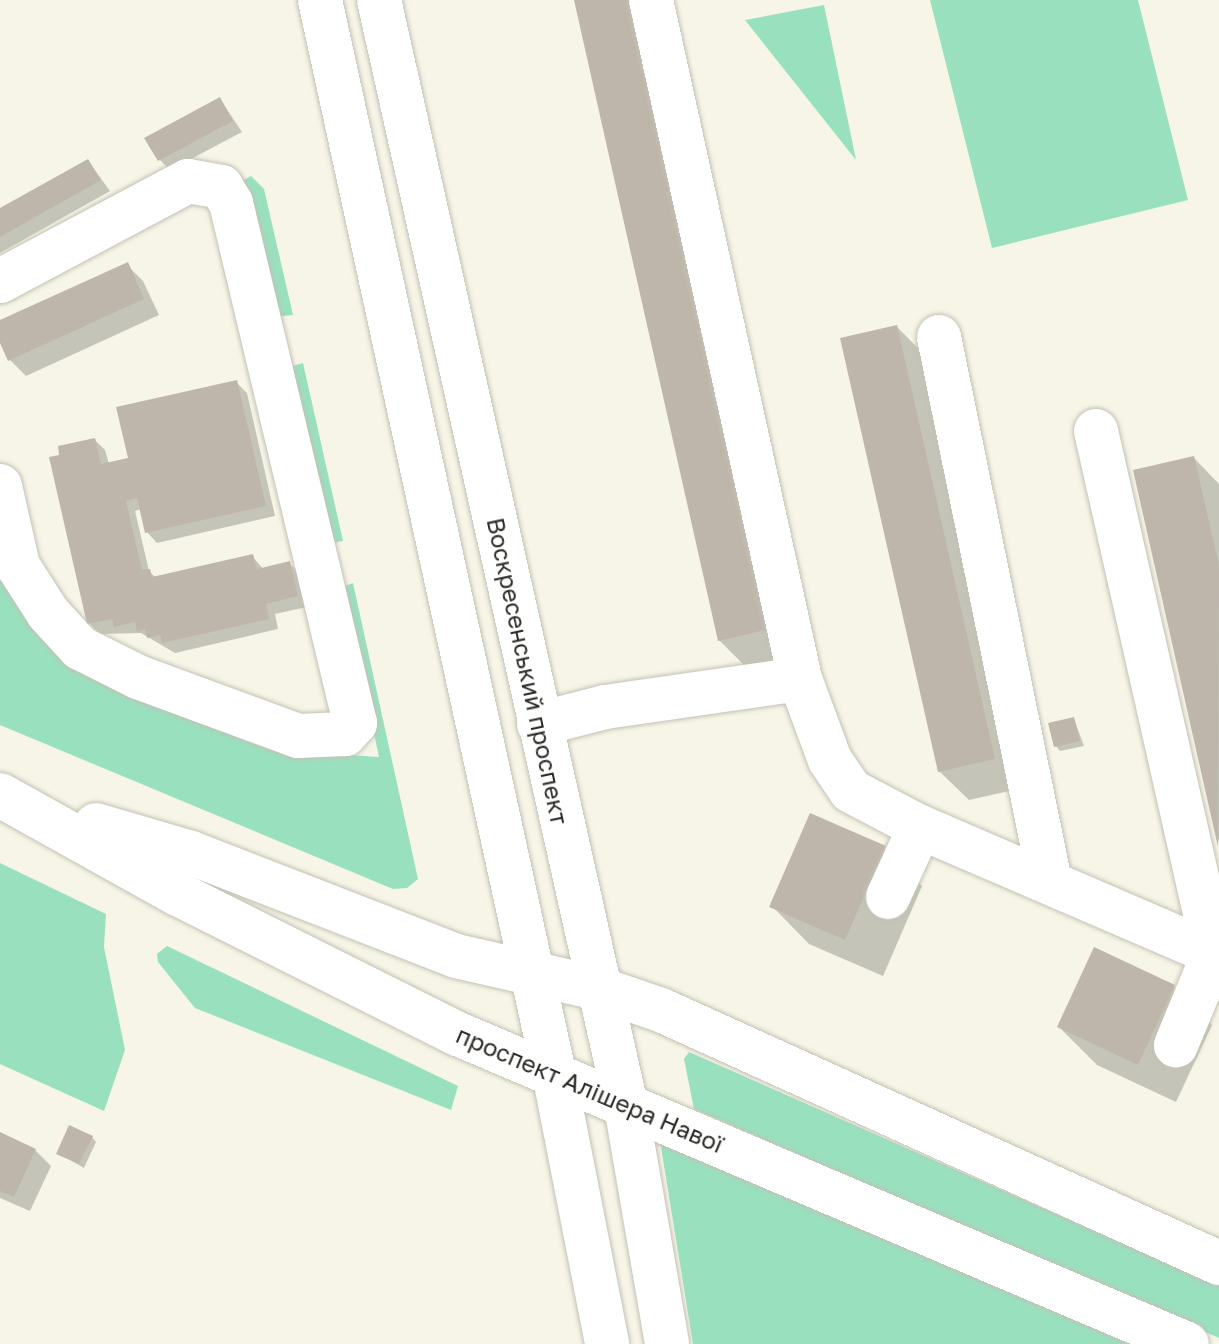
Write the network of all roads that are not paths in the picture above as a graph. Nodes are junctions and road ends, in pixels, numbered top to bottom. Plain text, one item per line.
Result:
1 (320, 0) edge
2 (379, 0) edge
3 (651, 0) edge
4 (0, 281) edge
5 (939, 337) dead end
6 (1096, 431) dead end
7 (0, 486) edge
8 (800, 679) junction
9 (539, 724) junction
10 (5, 797) edge
11 (920, 827) junction
12 (1050, 882) junction
13 (888, 897) dead end
14 (1216, 954) edge
15 (533, 974) junction
16 (597, 988) junction
17 (1176, 1045) dead end
18 (555, 1078) junction
19 (626, 1106) junction
20 (1219, 1263) edge
21 (607, 1344) edge
22 (667, 1344) edge
23 (1187, 1344) edge

1 - 15 main road
2 - 9 main road, Воскресенський проспект
3 - 8 main road
4 - 7 main road
5 - 12 main road
6 - 14 main road
8 - 9 main road
8 - 11 main road
9 - 16 main road, Воскресенський проспект
10 - 15 main road, проспект Алішера Навої
10 - 18 main road, проспект Алішера Навої
11 - 12 main road
11 - 13 main road
12 - 14 main road
14 - 17 main road
15 - 16 main road, проспект Алішера Навої
15 - 18 main road
16 - 19 main road, Воскресенський проспект
16 - 20 main road, проспект Алішера Навої
18 - 19 main road, проспект Алішера Навої
18 - 21 main road
19 - 22 main road, Воскресенський проспект
19 - 23 main road, проспект Алішера Навої

